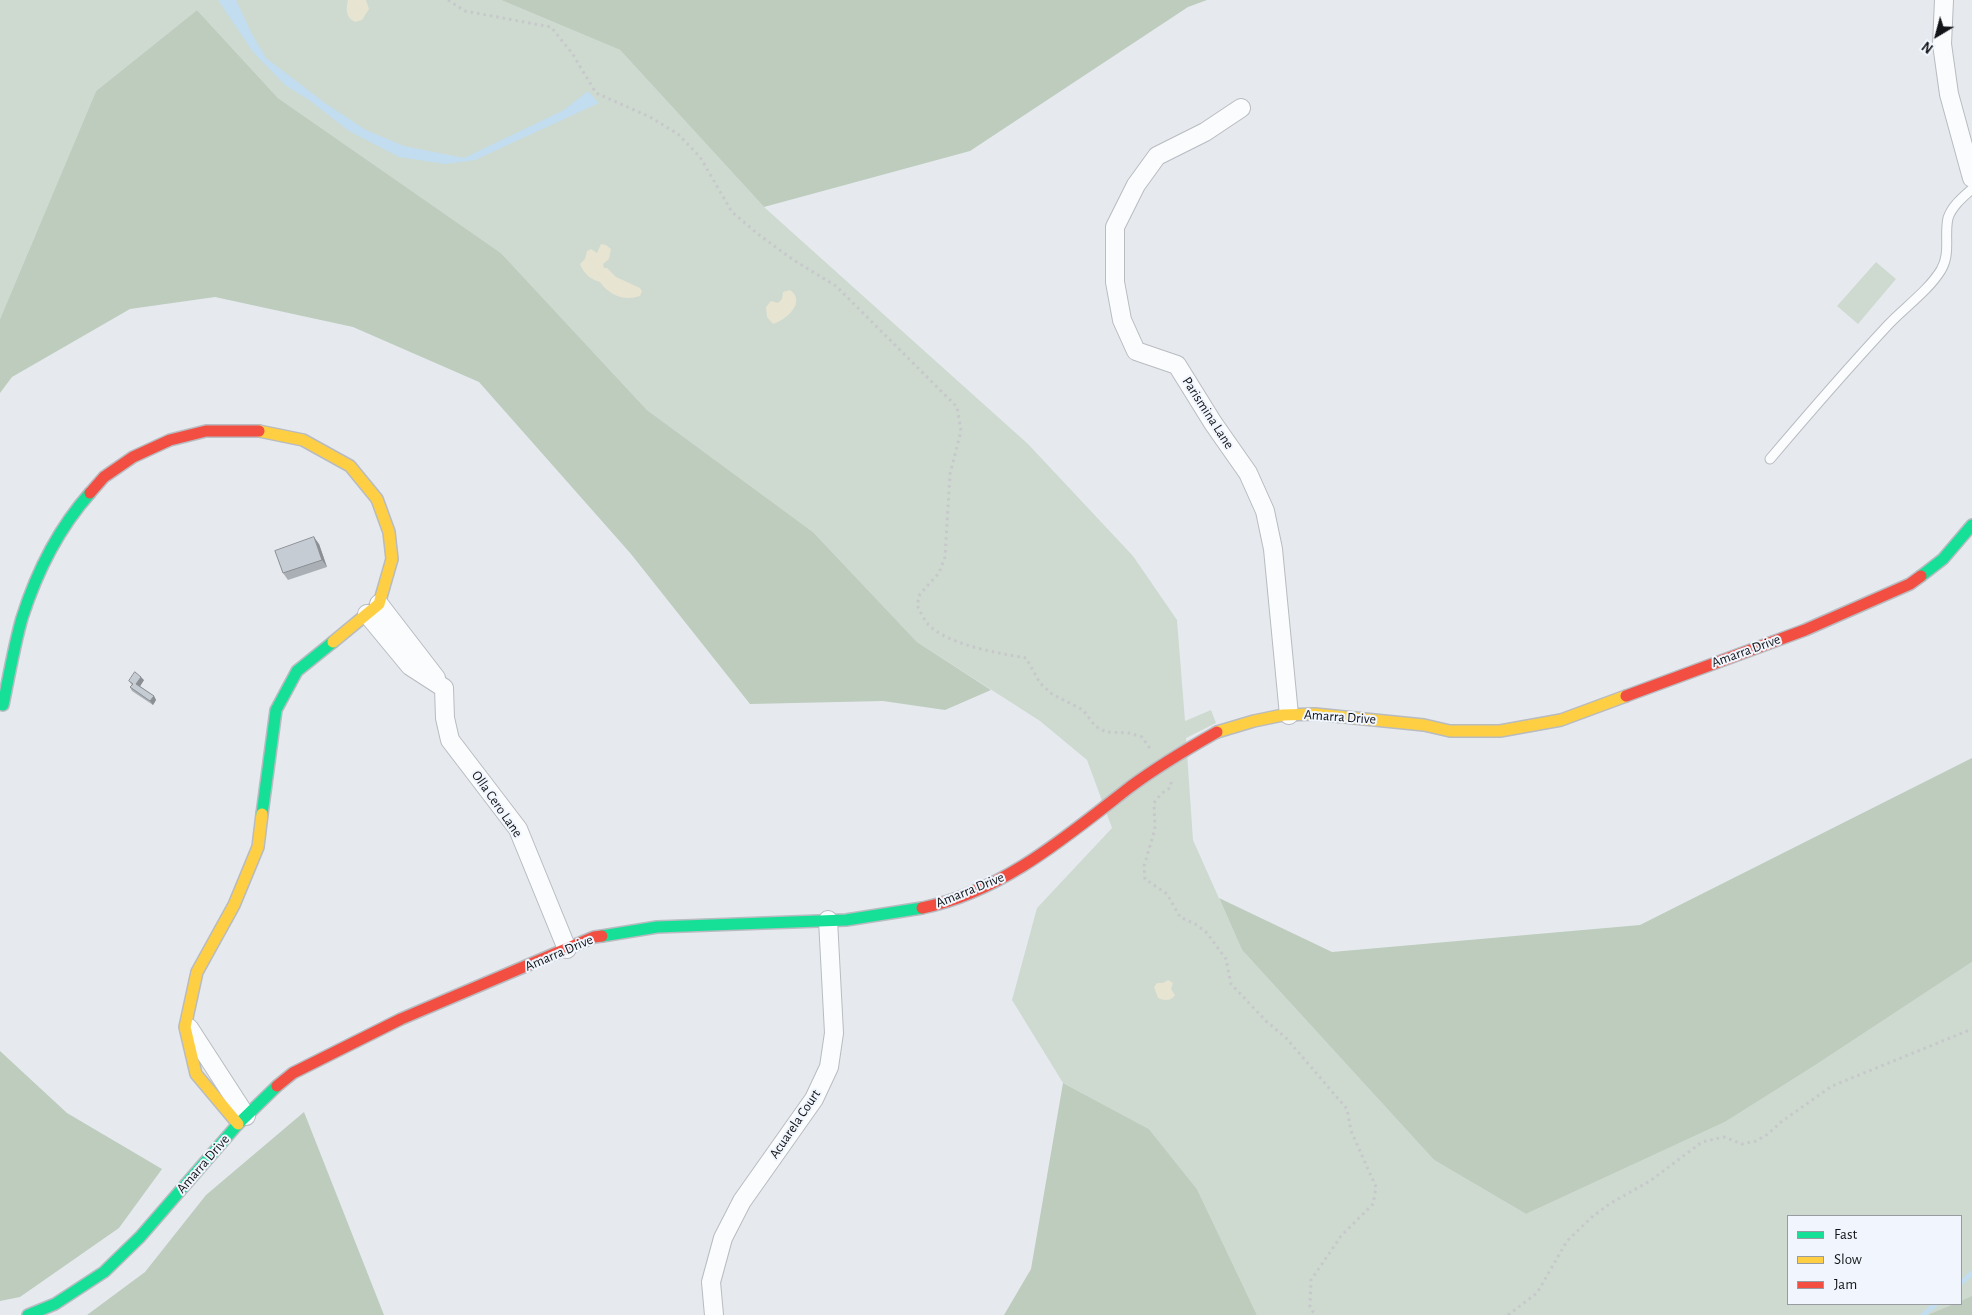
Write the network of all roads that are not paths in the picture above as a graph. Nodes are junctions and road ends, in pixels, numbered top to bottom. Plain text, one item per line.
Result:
1 (1944, 0) edge
2 (1241, 108) dead end
3 (1972, 178) edge
4 (1972, 189) edge
5 (1770, 459) dead end
6 (1972, 525) edge
7 (373, 609) junction
8 (3, 705) dead end
9 (1289, 714) junction
10 (828, 920) junction
11 (567, 949) junction
12 (186, 1023) joint
13 (242, 1120) junction
14 (28, 1315) edge
15 (714, 1315) edge

1 - 3 street
2 - 9 street, Parismina Lane
4 - 5 lane
6 - 9 street, Amarra Drive
7 - 8 street
7 - 11 street, Olla Cero Lane
7 - 12 street
9 - 10 street, Amarra Drive
10 - 11 street, Amarra Drive
10 - 15 street, Acuarela Court
11 - 13 street, Amarra Drive
12 - 13 street
13 - 14 street, Amarra Drive

